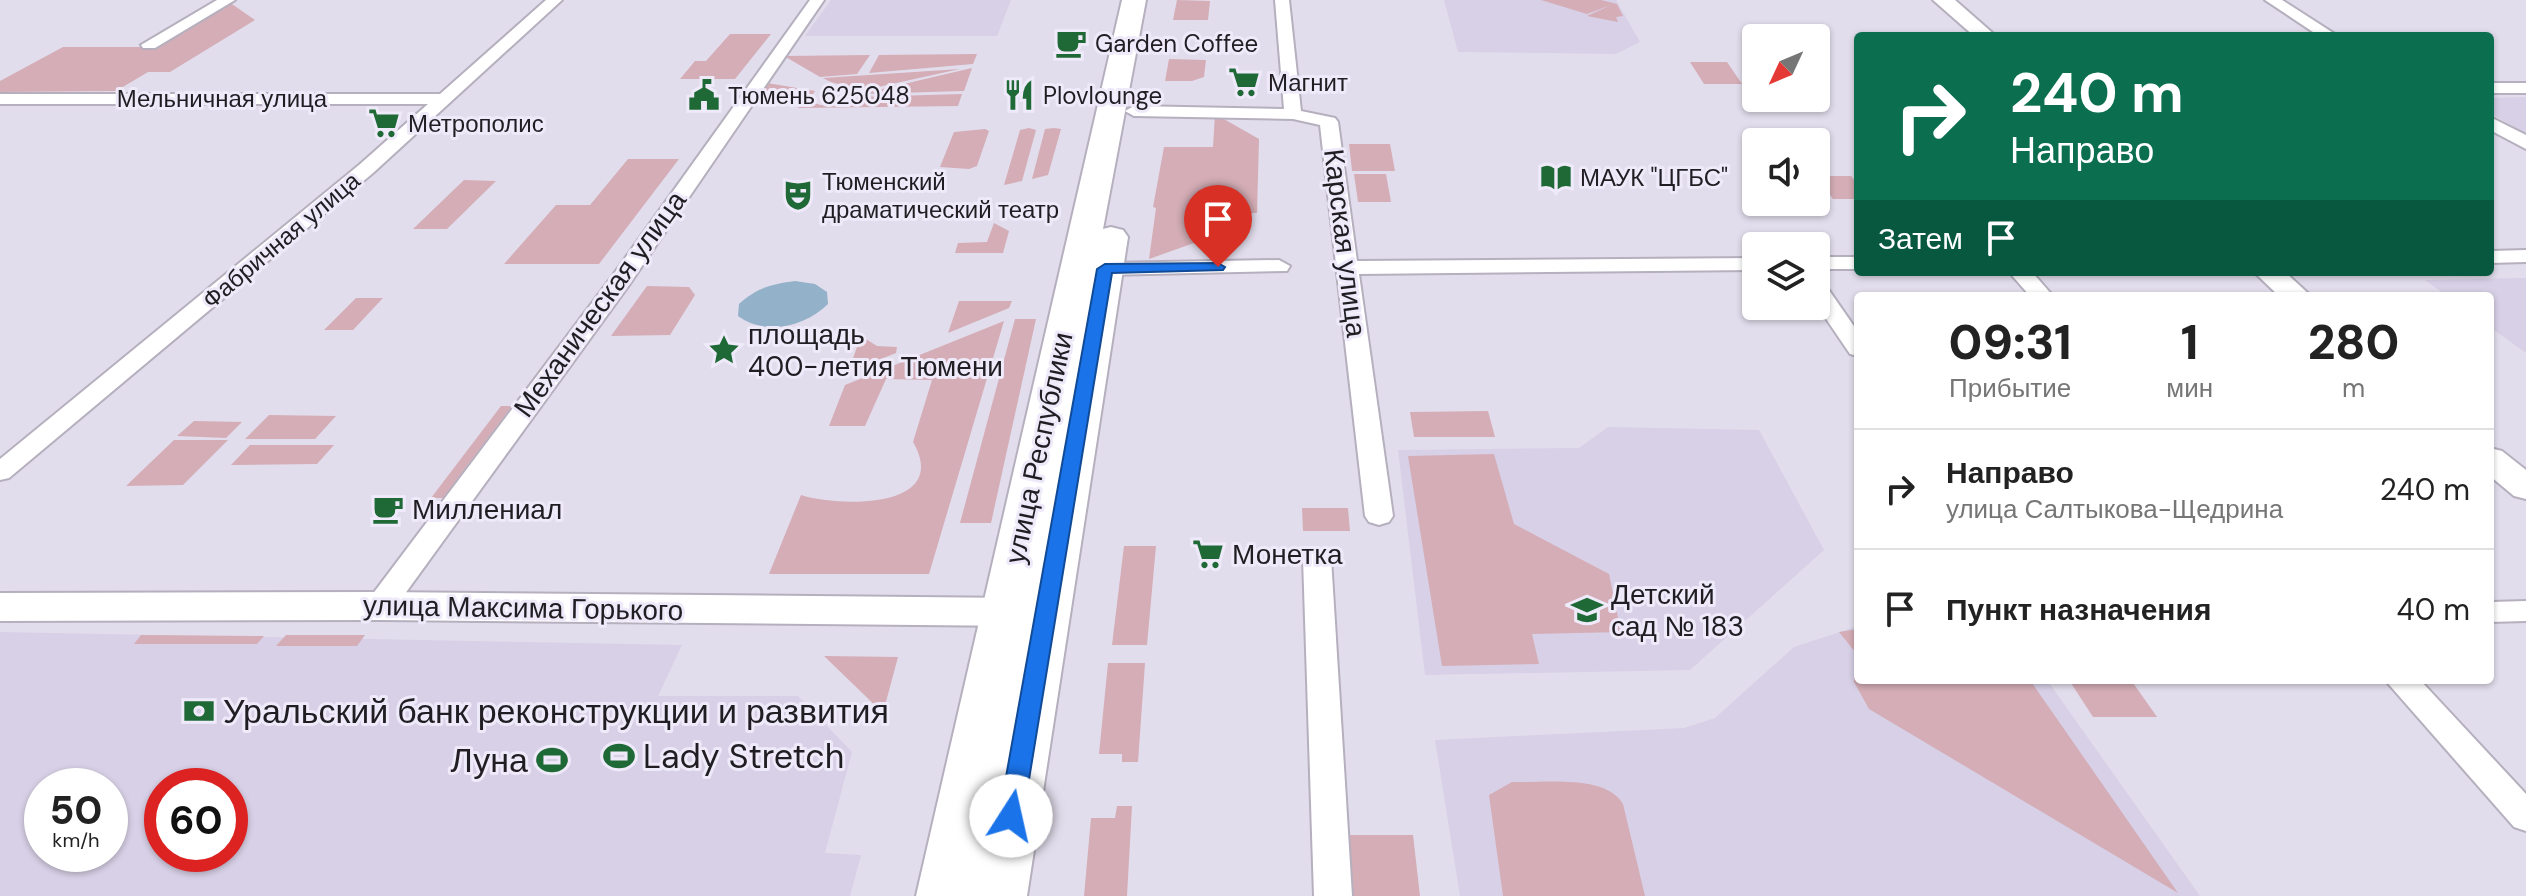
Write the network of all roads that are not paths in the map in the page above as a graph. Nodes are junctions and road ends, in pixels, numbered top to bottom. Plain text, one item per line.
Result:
1 (228, 0) edge
2 (555, 0) edge
3 (817, 0) edge
4 (1134, 0) edge
5 (1155, 0) edge
6 (1282, 0) edge
7 (1943, 0) edge
8 (2272, 0) edge
9 (1981, 32) edge
10 (2324, 32) edge
11 (149, 45) dead end
12 (2494, 88) edge
13 (2526, 88) edge
14 (0, 99) edge
15 (444, 99) junction
16 (1134, 111) junction
17 (1293, 114) junction
18 (2494, 124) edge
19 (2526, 143) edge
20 (2526, 256) edge
21 (2494, 257) edge
22 (1830, 263) edge
23 (1854, 263) edge
24 (1742, 264) edge
25 (1279, 266) dead end
26 (1348, 268) junction
27 (1105, 269) junction
28 (2024, 276) edge
29 (2273, 276) edge
30 (2038, 292) edge
31 (2291, 292) edge
32 (1830, 308) edge
33 (1854, 343) edge
34 (2494, 461) edge
35 (0, 472) edge
36 (2526, 488) edge
37 (1379, 516) dead end
38 (1317, 558) dead end
39 (380, 606) junction
40 (0, 607) edge
41 (2526, 611) edge
42 (1026, 612) junction
43 (2494, 612) edge
44 (2405, 684) edge
45 (2526, 817) edge
46 (946, 896) edge
47 (997, 896) edge
48 (1333, 896) edge

1 - 11 street
2 - 15 street, Фабричная улица
3 - 39 street, Механическая улица
4 - 42 main road, улица Республики
5 - 16 main road, улица Республики
6 - 17 street
7 - 9 street
8 - 10 street
12 - 13 street
14 - 15 street, Мельничная улица
15 - 35 street, Фабричная улица
16 - 17 street
16 - 27 main road, улица Республики
17 - 26 street, Карская улица
18 - 19 street
20 - 21 street
22 - 23 street
24 - 26 street
25 - 27 street
26 - 37 street, Карская улица
27 - 42 main road, улица Республики
28 - 30 street
29 - 31 street
32 - 33 street
34 - 36 street
38 - 48 street
39 - 40 street, улица Максима Горького
39 - 42 street, улица Максима Горького
41 - 43 street
42 - 46 main road, улица Республики
42 - 47 main road, улица Республики
44 - 45 street

